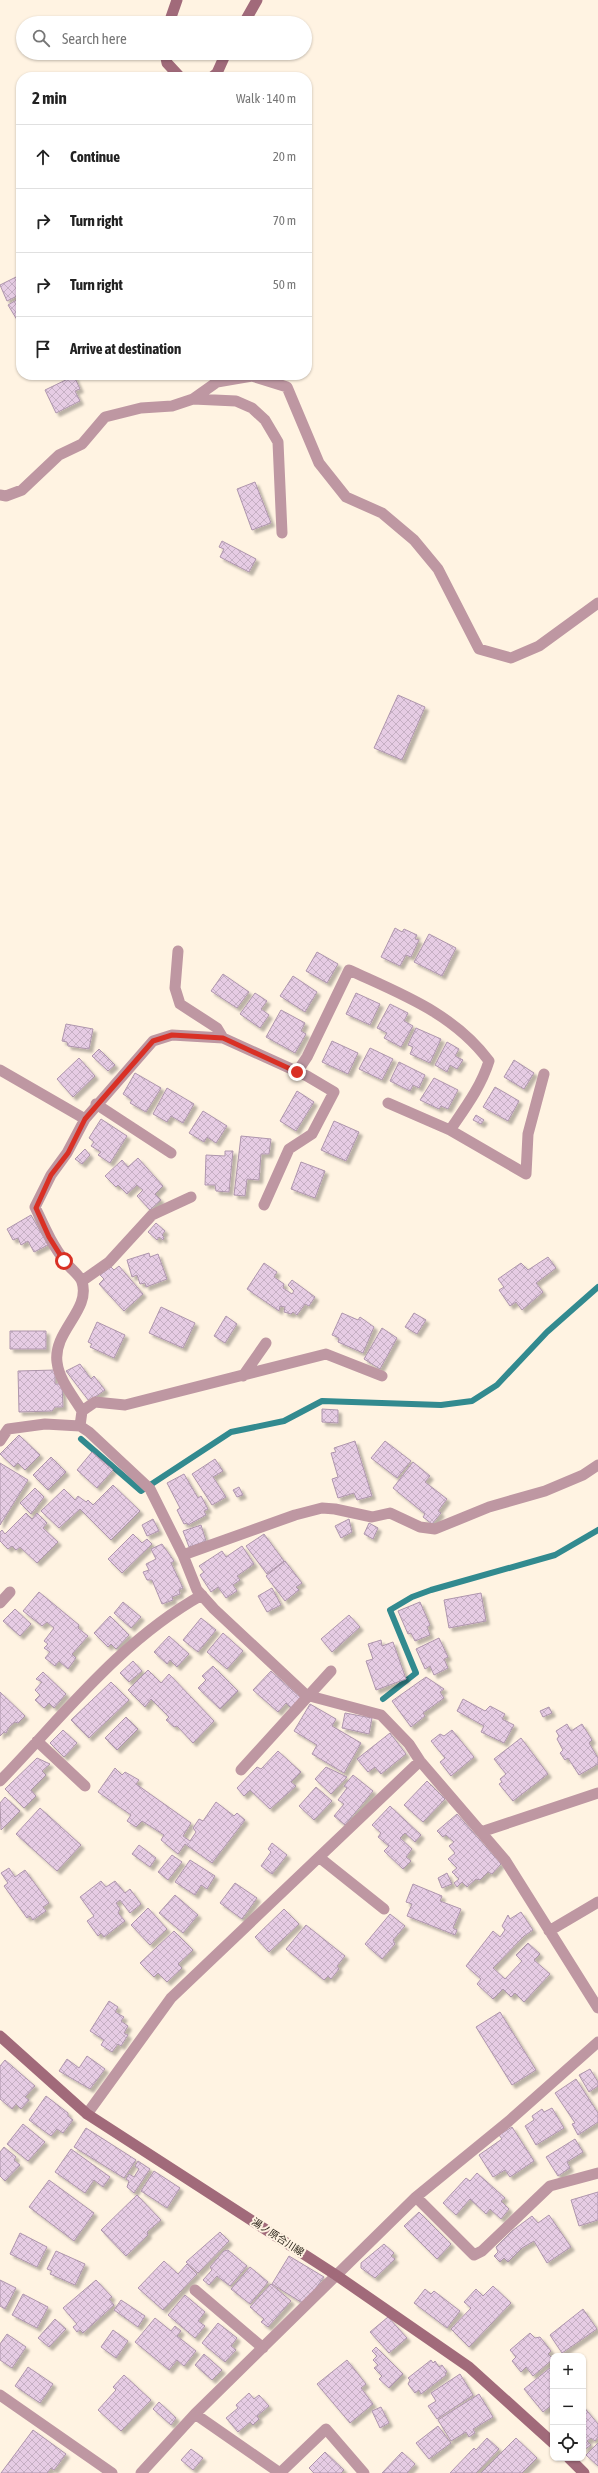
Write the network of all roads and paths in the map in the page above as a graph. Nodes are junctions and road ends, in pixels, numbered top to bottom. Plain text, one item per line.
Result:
1 (177, 0) edge
2 (258, 0) edge
3 (171, 16) edge
4 (248, 16) edge
5 (166, 60) edge
6 (222, 60) edge
7 (175, 72) edge
8 (216, 72) edge
9 (228, 380) edge
10 (265, 380) edge
11 (193, 399) junction
12 (0, 495) edge
13 (282, 533) dead end
14 (598, 603) edge
15 (178, 951) dead end
16 (223, 1038) junction
17 (0, 1070) edge
18 (297, 1072) junction
19 (544, 1074) dead end
20 (388, 1103) dead end
21 (96, 1104) junction
22 (85, 1119) junction
23 (450, 1130) junction
24 (171, 1153) dead end
25 (191, 1197) dead end
26 (264, 1205) dead end
27 (82, 1281) junction
28 (266, 1343) dead end
29 (243, 1376) junction
30 (382, 1376) dead end
31 (82, 1411) junction
32 (80, 1426) junction
33 (0, 1441) edge
34 (598, 1465) edge
35 (183, 1555) junction
36 (10, 1592) dead end
37 (202, 1595) junction
38 (0, 1603) edge
39 (331, 1671) dead end
40 (309, 1695) junction
41 (37, 1741) junction
42 (420, 1761) junction
43 (241, 1770) dead end
44 (0, 1780) edge
45 (85, 1786) dead end
46 (598, 1793) edge
47 (481, 1832) junction
48 (320, 1858) junction
49 (598, 1902) edge
50 (384, 1909) dead end
51 (549, 1931) junction
52 (598, 2008) edge
53 (0, 2036) edge
54 (598, 2042) edge
55 (87, 2114) junction
56 (598, 2173) edge
57 (416, 2197) junction
58 (336, 2275) junction
59 (195, 2290) dead end
60 (263, 2348) junction
61 (0, 2395) edge
62 (195, 2414) junction
63 (550, 2440) edge
64 (572, 2461) edge
65 (112, 2473) edge
66 (141, 2473) edge
67 (280, 2473) edge
68 (364, 2473) edge
69 (584, 2473) edge

1 - 3 main road
2 - 4 main road
5 - 7 main road
6 - 8 main road
9 - 11 street
10 - 14 street
11 - 12 street
11 - 13 street
15 - 16 street
16 - 18 street
16 - 21 street
17 - 22 street
18 - 23 street
18 - 26 street
19 - 23 street
20 - 23 street
21 - 22 street
21 - 24 street
22 - 27 street
25 - 27 street
27 - 31 street
28 - 29 street
29 - 30 street
29 - 31 street
31 - 32 street
32 - 33 street
32 - 35 street
34 - 35 street
35 - 37 street
36 - 38 street
37 - 40 street
37 - 41 street
39 - 40 street
40 - 42 street
40 - 43 street
41 - 44 street
41 - 45 street
42 - 47 street
42 - 48 street
46 - 47 street
47 - 51 street
48 - 50 street
48 - 55 street
49 - 51 street
51 - 52 street
53 - 55 main road, 湯ノ原合川線
54 - 57 street
55 - 58 main road, 湯ノ原合川線
56 - 57 street
57 - 58 street
58 - 60 street
58 - 63 main road, 湯ノ原合川線
59 - 60 street
60 - 62 street
61 - 65 street
62 - 66 street
62 - 67 street
64 - 69 main road
67 - 68 street

